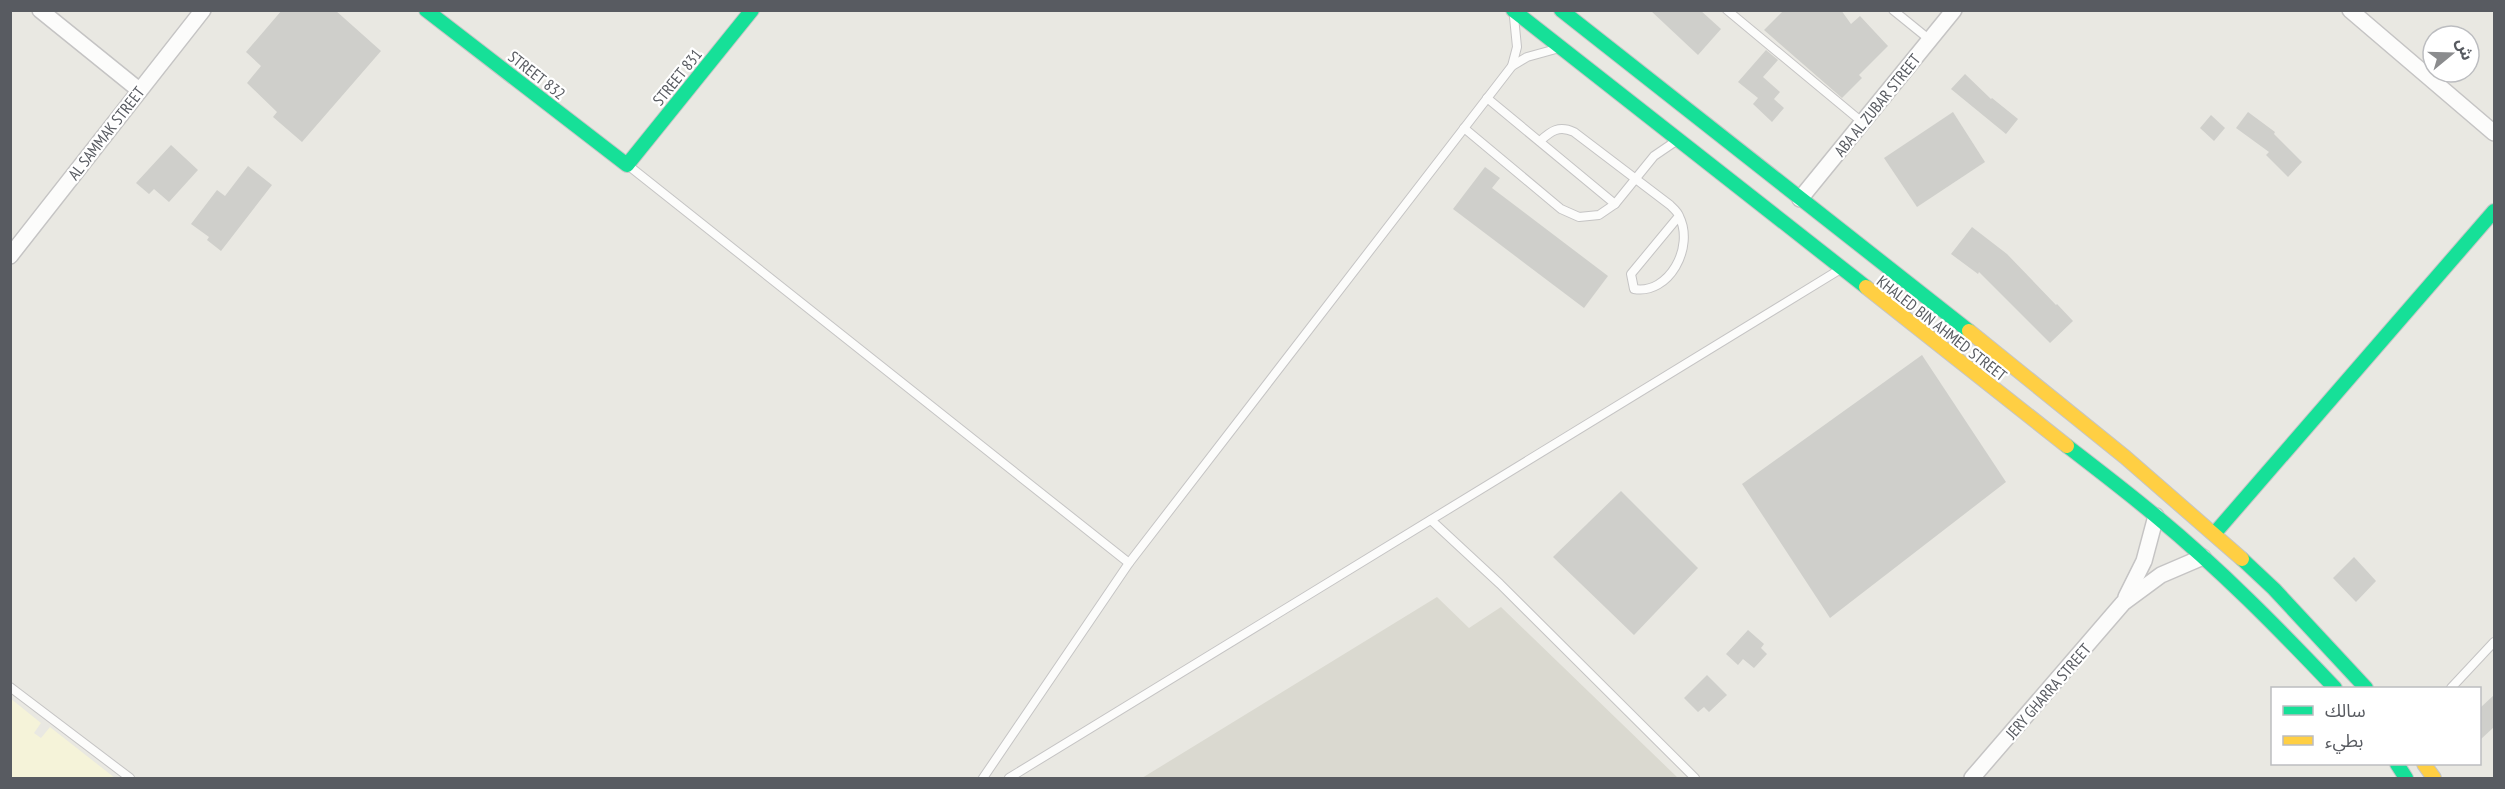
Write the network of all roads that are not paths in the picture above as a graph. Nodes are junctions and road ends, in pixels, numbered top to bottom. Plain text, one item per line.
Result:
1 (40, 10) edge
2 (203, 10) edge
3 (426, 10) edge
4 (752, 10) edge
5 (1513, 10) edge
6 (1561, 10) edge
7 (1727, 10) edge
8 (1893, 10) edge
9 (1954, 10) edge
10 (2350, 10) edge
11 (1930, 40) junction
12 (1560, 48) junction
13 (1512, 66) junction
14 (139, 90) junction
15 (1487, 98) junction
16 (1862, 122) junction
17 (1464, 128) junction
18 (2494, 133) edge
19 (1677, 140) junction
20 (1540, 141) junction
21 (627, 165) junction
22 (1635, 180) junction
23 (1800, 199) junction
24 (1616, 204) junction
25 (2494, 211) edge
26 (1679, 216) junction
27 (10, 256) edge
28 (1840, 269) junction
29 (2156, 516) junction
30 (1431, 520) junction
31 (2214, 534) junction
32 (2203, 557) junction
33 (1129, 563) junction
34 (2124, 603) junction
35 (2494, 642) edge
36 (10, 687) edge
37 (2334, 687) edge
38 (2365, 687) edge
39 (2452, 687) edge
40 (2398, 765) edge
41 (2425, 765) edge
42 (130, 778) edge
43 (983, 778) edge
44 (1009, 778) edge
45 (1695, 778) edge
46 (1972, 778) edge
47 (2406, 778) edge
48 (2434, 778) edge

1 - 14 street
2 - 14 street, AL SAMMAK STREET
3 - 21 main road, STREET 832
4 - 21 main road, STREET 831
5 - 12 main road, KHALED BIN AHMED STREET
5 - 13 lane
6 - 23 main road, KHALED BIN AHMED STREET
7 - 16 lane
8 - 11 lane
9 - 11 street, ABA AL ZUBAR STREET
10 - 18 street
11 - 16 street, ABA AL ZUBAR STREET
12 - 13 lane
12 - 19 main road, KHALED BIN AHMED STREET
13 - 15 lane
14 - 27 street, AL SAMMAK STREET
15 - 17 lane
15 - 20 lane
16 - 23 street, ABA AL ZUBAR STREET
17 - 24 lane
17 - 33 lane
19 - 22 lane
19 - 28 main road, KHALED BIN AHMED STREET
20 - 22 lane
20 - 24 lane
21 - 33 lane
22 - 24 lane
22 - 26 lane
23 - 31 main road, KHALED BIN AHMED STREET
25 - 31 main road
26 - 26 lane
28 - 29 main road, KHALED BIN AHMED STREET
28 - 30 lane
29 - 32 main road, KHALED BIN AHMED STREET
29 - 34 street, JERY GHARRA STREET
30 - 44 lane
30 - 45 lane
31 - 38 main road, KHALED BIN AHMED STREET
32 - 34 street, JERY GHARRA STREET
32 - 37 main road, KHALED BIN AHMED STREET
33 - 43 lane
34 - 46 street, JERY GHARRA STREET
35 - 39 lane
36 - 42 lane
40 - 47 main road
41 - 48 main road

